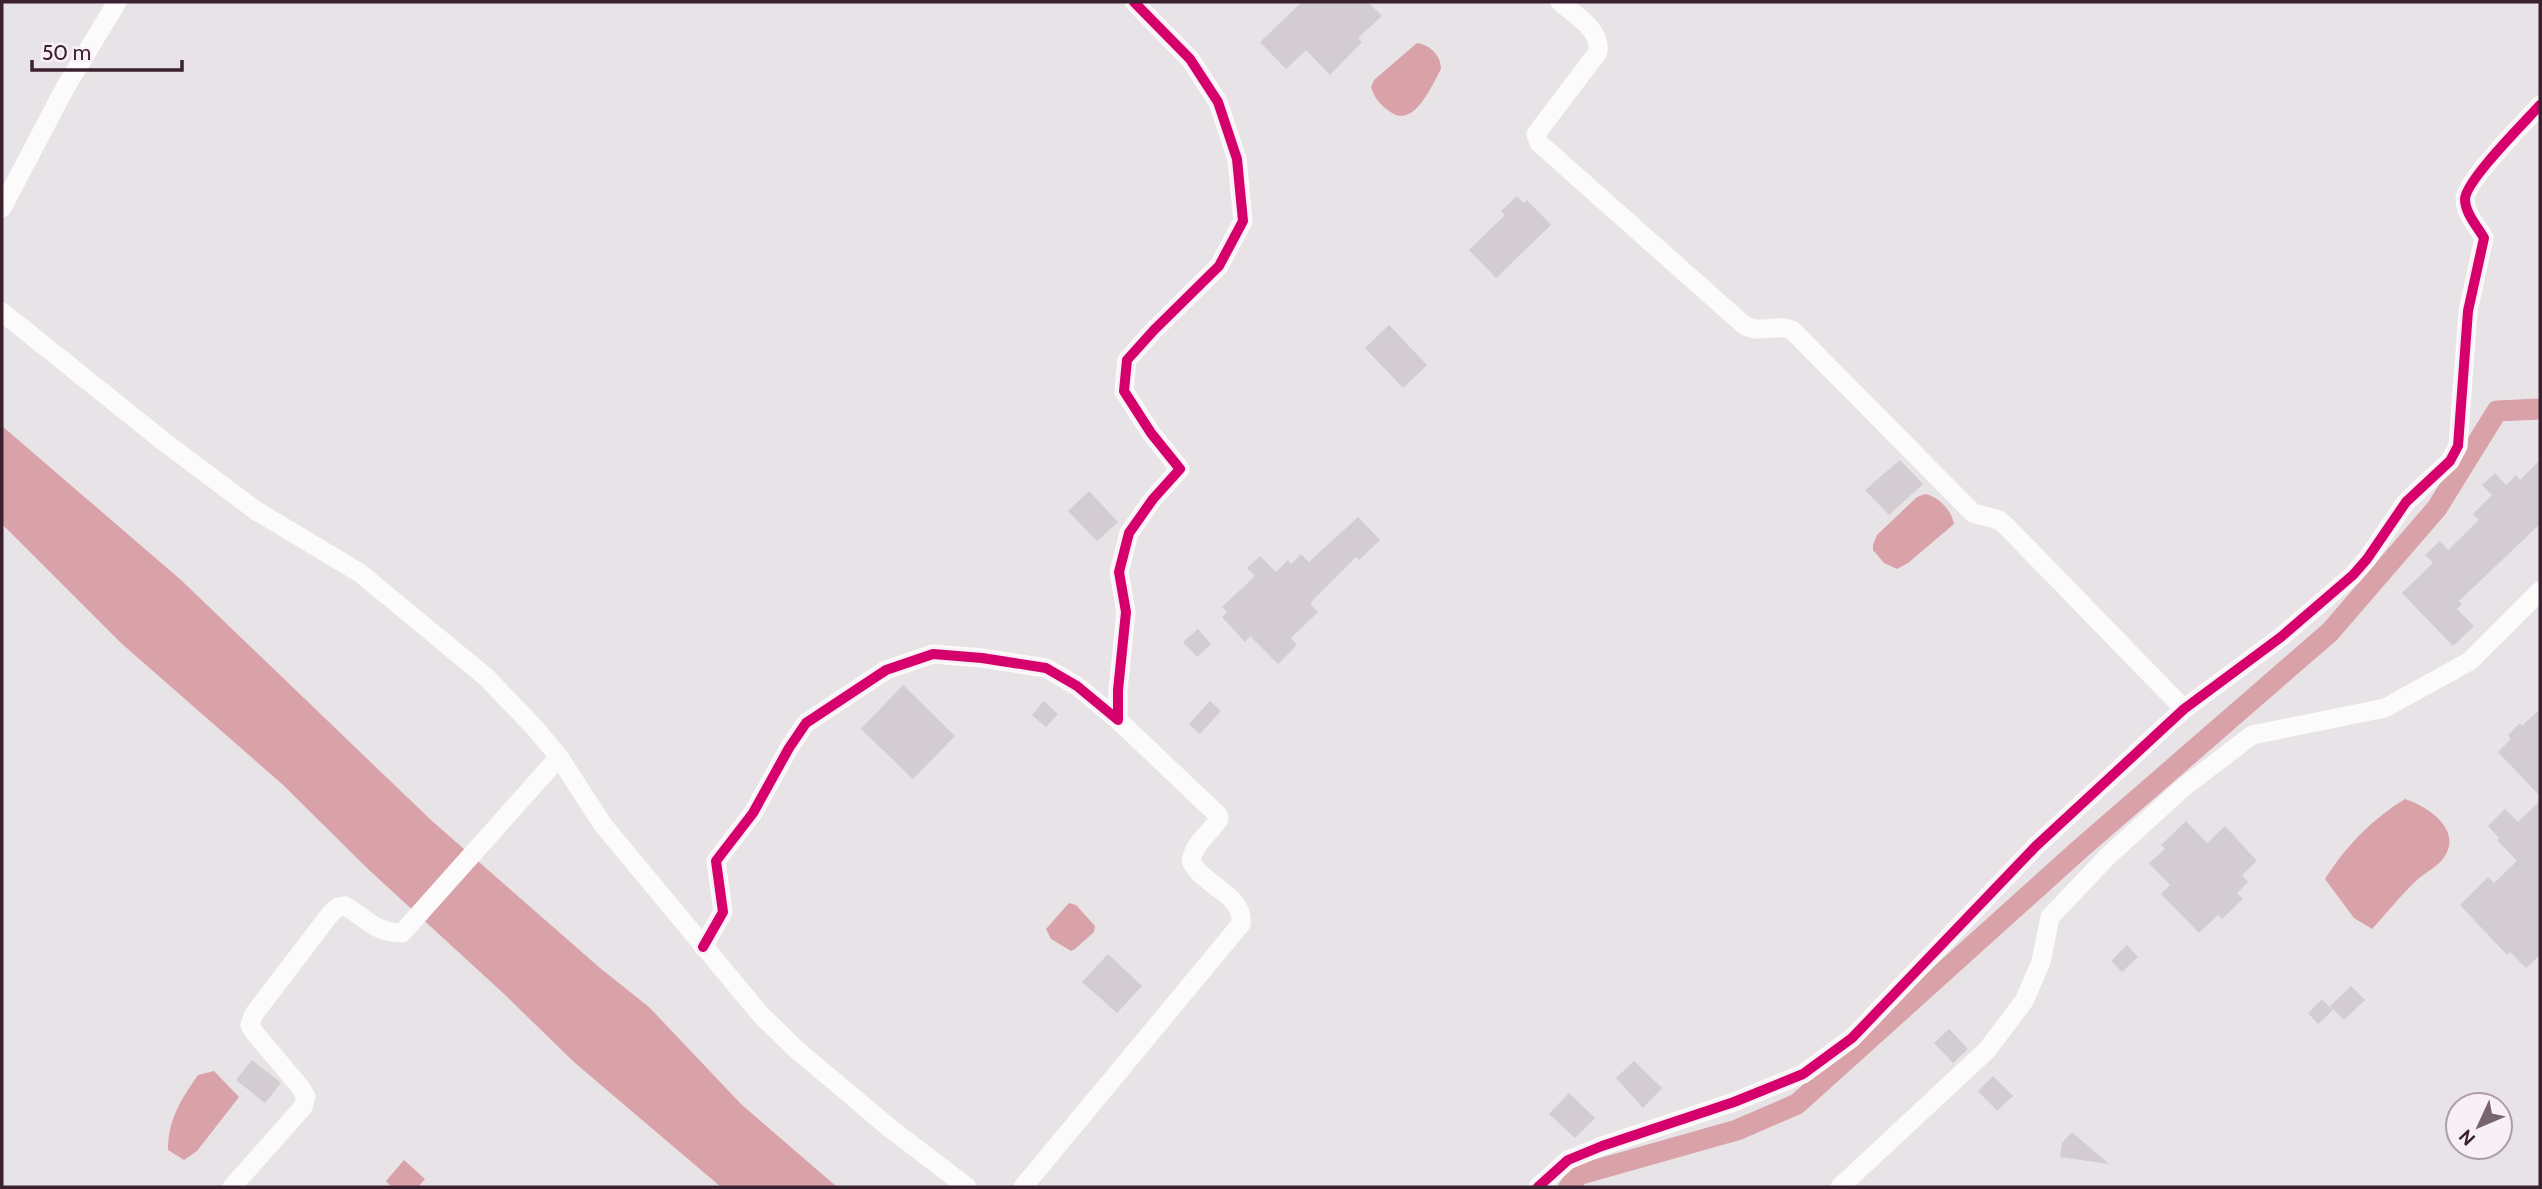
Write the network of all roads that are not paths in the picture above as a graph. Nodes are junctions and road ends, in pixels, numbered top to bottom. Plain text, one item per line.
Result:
1 (117, 2) edge
2 (1135, 2) edge
3 (1560, 2) edge
4 (2540, 105) edge
5 (2, 208) edge
6 (2, 312) edge
7 (2540, 591) edge
8 (2184, 709) junction
9 (1118, 720) junction
10 (559, 757) junction
11 (703, 947) junction
12 (232, 1187) edge
13 (967, 1187) edge
14 (1023, 1187) edge
15 (1538, 1187) edge
16 (1840, 1187) edge

1 - 5 street
2 - 9 street
3 - 8 street
4 - 8 street
6 - 10 street
7 - 16 street
8 - 15 street
9 - 11 street
9 - 14 street
10 - 11 street
10 - 12 street
11 - 13 street

